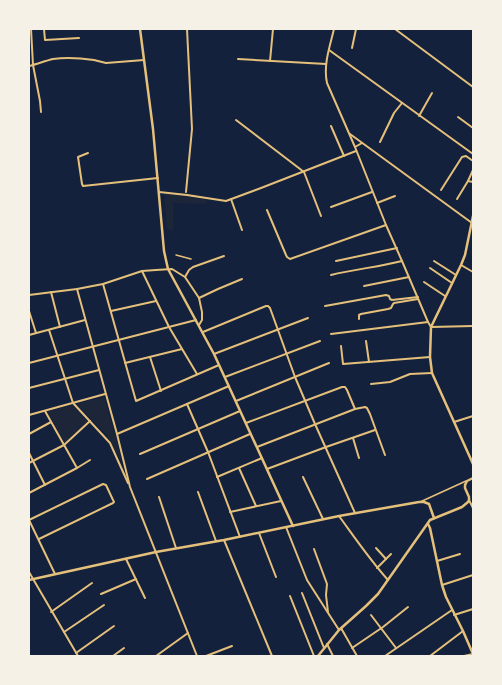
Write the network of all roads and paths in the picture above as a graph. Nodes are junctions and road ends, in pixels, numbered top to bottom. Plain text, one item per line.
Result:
1 (31, 29) edge
2 (44, 29) edge
3 (140, 29) edge
4 (187, 29) edge
5 (273, 29) edge
6 (334, 29) edge
7 (356, 29) edge
8 (395, 29) edge
9 (79, 38) dead end
10 (352, 48) dead end
11 (329, 50) junction
12 (238, 59) dead end
13 (144, 60) junction
14 (270, 61) junction
15 (326, 64) junction
16 (32, 65) junction
17 (29, 66) edge
18 (473, 87) edge
19 (432, 93) dead end
20 (402, 103) junction
21 (41, 112) dead end
22 (419, 116) junction
23 (458, 117) dead end
24 (236, 120) dead end
25 (331, 126) dead end
26 (473, 128) edge
27 (349, 133) junction
28 (380, 142) dead end
29 (362, 143) junction
30 (355, 147) junction
31 (356, 151) junction
32 (88, 153) dead end
33 (473, 154) edge
34 (344, 156) junction
35 (473, 161) edge
36 (473, 170) edge
37 (304, 172) junction
38 (158, 178) junction
39 (468, 181) junction
40 (473, 182) edge
41 (441, 190) dead end
42 (160, 192) junction
43 (186, 192) dead end
44 (372, 192) junction
45 (394, 196) dead end
46 (231, 199) junction
47 (457, 199) dead end
48 (377, 203) junction
49 (331, 207) dead end
50 (267, 210) dead end
51 (321, 216) dead end
52 (473, 216) edge
53 (472, 222) junction
54 (386, 225) junction
55 (242, 230) dead end
56 (472, 230) edge
57 (396, 248) junction
58 (176, 255) dead end
59 (224, 256) dead end
60 (191, 259) dead end
61 (336, 261) dead end
62 (402, 261) junction
63 (434, 261) dead end
64 (461, 265) junction
65 (430, 268) dead end
66 (168, 269) junction
67 (142, 272) junction
68 (473, 272) edge
69 (331, 275) dead end
70 (456, 275) junction
71 (185, 277) junction
72 (409, 277) junction
73 (242, 279) dead end
74 (424, 282) dead end
75 (452, 283) junction
76 (103, 284) junction
77 (364, 286) dead end
78 (77, 289) junction
79 (50, 292) junction
80 (29, 295) edge
81 (445, 296) junction
82 (199, 298) junction
83 (418, 298) junction
84 (156, 301) junction
85 (325, 306) dead end
86 (29, 311) edge
87 (111, 311) junction
88 (308, 318) dead end
89 (358, 318) dead end
90 (85, 320) junction
91 (196, 320) junction
92 (428, 322) junction
93 (199, 325) junction
94 (169, 326) junction
95 (473, 326) edge
96 (60, 327) junction
97 (431, 327) junction
98 (278, 329) junction
99 (49, 330) junction
100 (203, 332) junction
101 (36, 333) junction
102 (332, 334) dead end
103 (29, 335) edge
104 (119, 340) junction
105 (320, 341) dead end
106 (366, 341) dead end
107 (92, 346) junction
108 (341, 346) dead end
109 (182, 349) junction
110 (286, 353) junction
111 (214, 354) junction
112 (58, 355) junction
113 (150, 357) junction
114 (430, 357) junction
115 (369, 362) junction
116 (29, 363) edge
117 (125, 363) junction
118 (329, 363) dead end
119 (219, 365) junction
120 (99, 370) junction
121 (432, 373) junction
122 (197, 374) junction
123 (225, 377) junction
124 (295, 377) junction
125 (65, 378) junction
126 (371, 384) dead end
127 (229, 386) junction
128 (29, 388) edge
129 (161, 390) junction
130 (106, 394) junction
131 (305, 400) junction
132 (236, 401) junction
133 (73, 403) junction
134 (187, 404) junction
135 (355, 409) junction
136 (45, 411) junction
137 (240, 411) junction
138 (29, 415) edge
139 (473, 416) edge
140 (90, 421) junction
141 (51, 422) junction
142 (454, 422) junction
143 (246, 423) junction
144 (315, 424) junction
145 (198, 430) junction
146 (375, 430) junction
147 (29, 434) edge
148 (117, 434) junction
149 (251, 434) junction
150 (353, 438) junction
151 (64, 445) junction
152 (257, 447) junction
153 (326, 447) junction
154 (208, 452) junction
155 (29, 453) edge
156 (140, 454) dead end
157 (384, 455) dead end
158 (262, 458) junction
159 (359, 458) dead end
160 (90, 460) dead end
161 (33, 461) junction
162 (29, 463) edge
163 (473, 464) edge
164 (77, 468) junction
165 (239, 468) junction
166 (267, 469) junction
167 (217, 477) junction
168 (303, 477) dead end
169 (473, 478) edge
170 (147, 479) dead end
171 (467, 481) junction
172 (45, 485) junction
173 (130, 487) junction
174 (198, 492) dead end
175 (29, 493) edge
176 (159, 497) dead end
177 (469, 500) junction
178 (282, 501) junction
179 (420, 502) junction
180 (256, 506) junction
181 (473, 508) edge
182 (230, 512) junction
183 (355, 513) junction
184 (340, 516) junction
185 (434, 518) junction
186 (323, 519) junction
187 (30, 520) edge
188 (428, 524) junction
189 (293, 526) junction
190 (286, 527) junction
191 (259, 533) junction
192 (240, 537) junction
193 (39, 539) junction
194 (224, 540) junction
195 (216, 541) junction
196 (176, 548) junction
197 (376, 548) dead end
198 (314, 549) dead end
199 (156, 552) junction
200 (391, 554) dead end
201 (460, 554) dead end
202 (126, 558) junction
203 (386, 559) junction
204 (437, 561) junction
205 (377, 568) junction
206 (29, 572) edge
207 (55, 574) junction
208 (473, 574) edge
209 (276, 577) dead end
210 (33, 579) junction
211 (136, 579) junction
212 (29, 580) edge
213 (388, 580) junction
214 (92, 583) dead end
215 (442, 585) junction
216 (302, 593) dead end
217 (102, 594) dead end
218 (290, 596) dead end
219 (146, 598) dead end
220 (104, 604) dead end
221 (408, 607) dead end
222 (473, 609) edge
223 (452, 610) junction
224 (51, 612) junction
225 (328, 614) junction
226 (371, 615) dead end
227 (454, 615) junction
228 (114, 626) dead end
229 (381, 628) junction
230 (340, 629) junction
231 (463, 631) junction
232 (64, 632) junction
233 (188, 634) junction
234 (327, 644) junction
235 (232, 646) dead end
236 (124, 648) dead end
237 (324, 648) junction
238 (352, 648) junction
239 (396, 648) junction
240 (76, 653) junction
241 (473, 654) edge
242 (78, 656) edge
243 (113, 656) edge
244 (156, 656) edge
245 (197, 656) edge
246 (206, 656) edge
247 (272, 656) edge
248 (314, 656) edge
249 (318, 656) edge
250 (333, 656) edge
251 (357, 656) edge
252 (385, 656) edge
253 (430, 656) edge
254 (464, 656) edge

1 - 16 street
2 - 9 street
3 - 13 street
4 - 43 street
5 - 14 street
6 - 11 street
7 - 10 street
8 - 18 street
11 - 15 street
11 - 20 street
12 - 14 street
13 - 16 street
13 - 38 street
14 - 15 street
15 - 27 street
16 - 17 street
16 - 21 street
19 - 22 street
20 - 22 street
20 - 28 street
22 - 33 street
23 - 26 street
24 - 37 street
25 - 34 street
27 - 29 street
27 - 30 street
29 - 30 street
29 - 53 street
30 - 31 street
31 - 34 street
31 - 44 street
32 - 38 street
34 - 37 street
35 - 41 street
36 - 39 street
37 - 46 street
37 - 51 street
38 - 42 street
39 - 40 street
39 - 47 street
42 - 46 street
42 - 66 street
44 - 48 street
44 - 49 street
45 - 48 street
46 - 55 street
48 - 54 street
50 - 54 street
52 - 53 street
53 - 56 street
54 - 57 street
56 - 64 street
57 - 61 street
57 - 62 street
58 - 60 street
59 - 71 street
62 - 69 street
62 - 72 street
63 - 70 street
64 - 68 street
64 - 70 street
65 - 75 street
66 - 67 street
66 - 71 street
66 - 91 street
67 - 76 street
67 - 84 street
70 - 75 street
71 - 82 street
72 - 77 street
72 - 83 street
73 - 82 street
74 - 81 street
75 - 81 street
76 - 78 street
76 - 87 street
78 - 79 street
78 - 90 street
79 - 80 street
79 - 96 street
81 - 97 street
82 - 93 street
83 - 85 street
83 - 89 street
83 - 92 street
84 - 87 street
84 - 94 street
86 - 101 street
87 - 104 street
88 - 98 street
90 - 96 street
90 - 107 street
91 - 93 street
91 - 94 street
92 - 97 street
92 - 102 street
93 - 100 street
94 - 104 street
94 - 109 street
95 - 97 street
96 - 99 street
97 - 114 street
98 - 100 street
98 - 110 street
98 - 111 street
99 - 101 street
99 - 112 street
100 - 111 street
101 - 103 street
104 - 107 street
104 - 117 street
105 - 110 street
106 - 115 street
107 - 112 street
107 - 120 street
108 - 115 street
109 - 113 street
109 - 122 street
110 - 123 street
110 - 124 street
111 - 119 street
112 - 116 street
112 - 125 street
113 - 117 street
113 - 129 street
114 - 115 street
114 - 121 street
117 - 129 street
118 - 124 street
119 - 122 street
119 - 123 street
120 - 125 street
120 - 130 street
121 - 126 street
121 - 142 street
122 - 129 street
123 - 127 street
124 - 131 street
124 - 132 street
125 - 128 street
125 - 133 street
127 - 132 street
127 - 134 street
130 - 133 street
130 - 148 street
131 - 135 street
131 - 143 street
131 - 144 street
132 - 137 street
133 - 136 street
133 - 140 street
134 - 145 street
134 - 148 street
135 - 144 street
135 - 146 street
136 - 138 street
136 - 141 street
137 - 143 street
137 - 145 street
139 - 142 street
140 - 151 street
140 - 173 street
141 - 147 street
141 - 151 street
142 - 163 street
143 - 149 street
144 - 152 street
144 - 153 street
145 - 154 street
145 - 156 street
146 - 150 street
146 - 157 street
148 - 173 street
149 - 152 street
149 - 154 street
150 - 153 street
150 - 159 street
151 - 161 street
151 - 164 street
152 - 158 street
153 - 166 street
153 - 183 street
154 - 167 street
154 - 170 street
155 - 161 street
158 - 165 street
158 - 166 street
160 - 164 street
161 - 162 street
161 - 172 street
164 - 172 street
165 - 167 street
165 - 180 street
166 - 178 street
167 - 182 street
168 - 186 street
169 - 171 street
171 - 177 street
171 - 179 street
172 - 175 street
173 - 199 street
174 - 195 street
176 - 196 street
177 - 181 street
177 - 185 street
178 - 180 street
178 - 189 street
179 - 183 street
179 - 185 street
180 - 182 street
182 - 192 street
183 - 184 street
184 - 186 street
184 - 205 street
185 - 188 street
186 - 189 street
187 - 193 street
187 - 193 street
188 - 204 street
188 - 213 street
189 - 190 street
190 - 191 street
190 - 225 street
191 - 192 street
191 - 209 street
192 - 194 street
193 - 207 street
194 - 195 street
194 - 247 street
195 - 196 street
196 - 199 street
197 - 203 street
198 - 225 street
199 - 202 street
199 - 233 street
200 - 203 street
201 - 204 street
202 - 207 street
202 - 211 street
203 - 205 street
204 - 215 street
205 - 213 street
206 - 210 street
207 - 210 street
208 - 215 street
210 - 212 street
210 - 224 street
211 - 217 street
211 - 219 street
213 - 230 street
214 - 224 street
215 - 223 street
216 - 237 street
218 - 248 street
220 - 232 street
221 - 229 street
222 - 227 street
223 - 227 street
223 - 239 street
224 - 232 street
225 - 230 street
226 - 229 street
227 - 231 street
228 - 240 street
229 - 238 street
229 - 239 street
230 - 234 street
230 - 238 street
231 - 241 street
231 - 253 street
232 - 240 street
233 - 244 street
233 - 245 street
234 - 237 street
234 - 250 street
235 - 246 street
236 - 243 street
237 - 249 street
238 - 251 street
239 - 252 street
240 - 242 street
241 - 254 street

